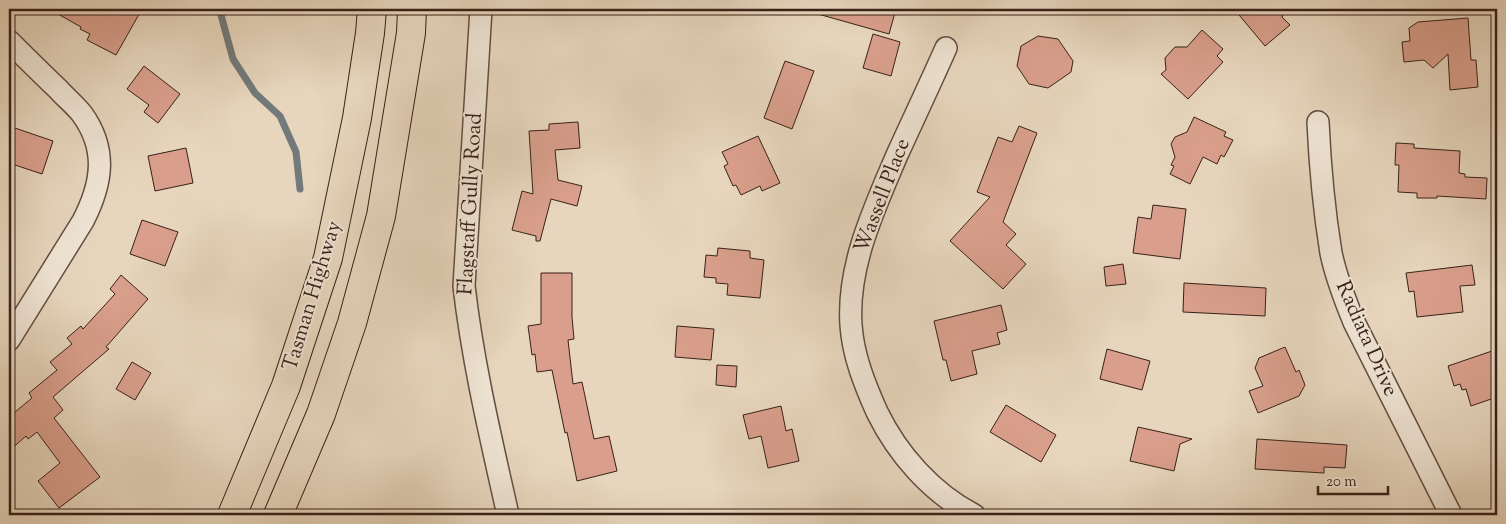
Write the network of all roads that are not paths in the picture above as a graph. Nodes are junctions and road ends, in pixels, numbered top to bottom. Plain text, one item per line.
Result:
1 (372, 9) edge
2 (412, 9) edge
3 (481, 9) edge
4 (9, 41) edge
5 (946, 48) dead end
6 (1318, 122) dead end
7 (9, 340) edge
8 (232, 515) edge
9 (278, 515) edge
10 (508, 515) edge
11 (974, 515) edge
12 (1450, 515) edge

1 - 8 highway, Tasman Highway
2 - 9 highway, Tasman Highway
3 - 10 street, Flagstaff Gully Road
4 - 7 street
5 - 11 street, Wassell Place
6 - 12 street, Radiata Drive

